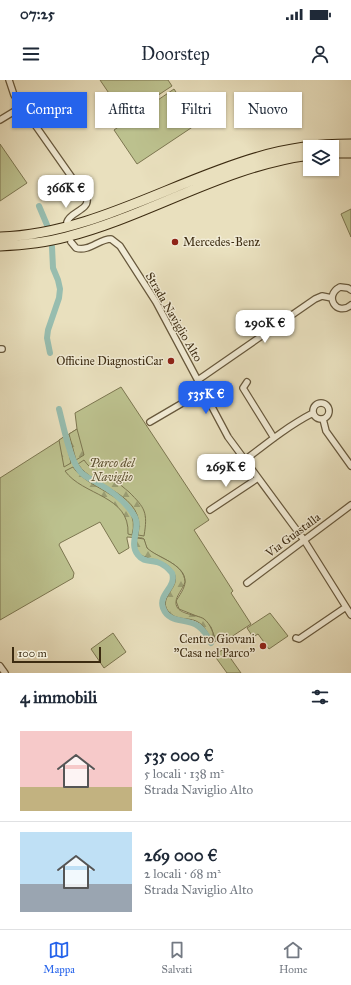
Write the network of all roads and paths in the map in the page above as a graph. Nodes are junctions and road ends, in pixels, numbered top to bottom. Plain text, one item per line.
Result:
1 (10, 80) edge
2 (13, 92) edge
3 (12, 112) edge
4 (0, 120) edge
5 (37, 128) edge
6 (351, 144) edge
7 (339, 148) edge
8 (303, 150) edge
9 (339, 151) edge
10 (351, 153) edge
11 (303, 156) edge
12 (67, 222) dead end
13 (0, 237) edge
14 (71, 242) dead end
15 (0, 246) edge
16 (351, 290) edge
17 (332, 298) junction
18 (351, 305) edge
19 (198, 380) junction
20 (247, 382) dead end
21 (203, 391) junction
22 (313, 413) junction
23 (323, 419) junction
24 (150, 422) dead end
25 (274, 438) junction
26 (245, 460) junction
27 (351, 466) edge
28 (258, 478) junction
29 (351, 505) edge
30 (210, 510) dead end
31 (304, 540) junction
32 (247, 583) dead end
33 (346, 607) junction
34 (351, 615) edge
35 (296, 638) dead end
36 (0, 666) edge
37 (5, 673) edge

1 - 2 street
3 - 4 street
5 - 12 street
6 - 7 highway
8 - 13 highway
9 - 10 highway
11 - 15 highway
14 - 19 street, Strada Naviglio Alto
16 - 17 street
17 - 18 street
17 - 19 street
19 - 21 street, Strada Naviglio Alto
20 - 25 street
21 - 24 street
21 - 26 street, Strada Naviglio Alto
22 - 23 street
22 - 23 street
22 - 25 street
23 - 27 street
25 - 26 street
26 - 28 street, Strada Naviglio Alto
28 - 30 street
28 - 31 street, Strada Naviglio Alto
29 - 31 street, Via Guastalla
31 - 32 street, Via Guastalla
31 - 33 street, Strada Naviglio Alto
33 - 34 street, Strada Naviglio Alto
33 - 35 street
36 - 37 street

